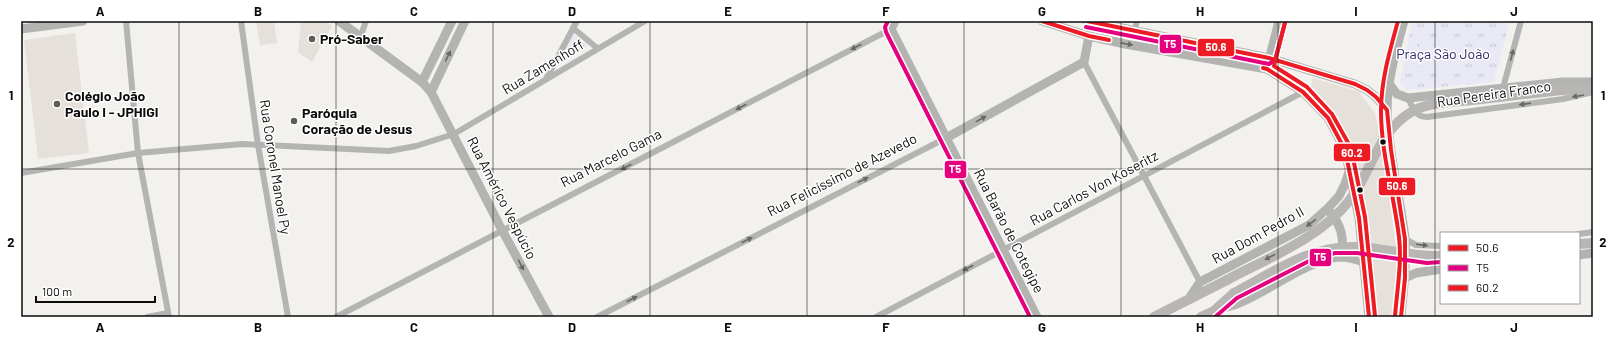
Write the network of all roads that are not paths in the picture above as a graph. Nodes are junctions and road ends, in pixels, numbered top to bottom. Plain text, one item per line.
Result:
1 (84, 21) edge
2 (126, 21) edge
3 (241, 21) edge
4 (339, 21) edge
5 (366, 21) edge
6 (452, 21) edge
7 (465, 21) edge
8 (577, 21) edge
9 (645, 21) edge
10 (1042, 21) edge
11 (1137, 21) edge
12 (1279, 21) edge
13 (1404, 21) edge
14 (1520, 21) edge
15 (1089, 22) edge
16 (893, 25) edge
17 (573, 28) junction
18 (21, 29) edge
19 (1134, 32) junction
20 (444, 36) junction
21 (1089, 36) junction
22 (360, 38) junction
23 (455, 41) junction
24 (597, 48) junction
25 (1269, 58) junction
26 (1084, 62) junction
27 (1267, 69) junction
28 (545, 80) junction
29 (422, 82) junction
30 (1593, 82) edge
31 (1390, 85) junction
32 (1593, 87) edge
33 (1503, 88) junction
34 (431, 92) junction
35 (1303, 92) junction
36 (1593, 92) edge
37 (1408, 98) junction
38 (1387, 110) junction
39 (454, 134) junction
40 (946, 138) junction
41 (258, 145) junction
42 (138, 153) junction
43 (1349, 171) junction
44 (21, 173) edge
45 (1143, 175) junction
46 (1327, 210) junction
47 (502, 230) junction
48 (1593, 232) edge
49 (1580, 234) edge
50 (1405, 239) junction
51 (1593, 243) edge
52 (1580, 244) edge
53 (1440, 246) edge
54 (1003, 250) junction
55 (1593, 254) edge
56 (1580, 255) edge
57 (1440, 256) edge
58 (1342, 257) junction
59 (1364, 262) junction
60 (1440, 269) edge
61 (1405, 278) junction
62 (1227, 280) joint
63 (1200, 282) junction
64 (1188, 300) junction
65 (1215, 314) edge
66 (169, 315) edge
67 (147, 317) edge
68 (288, 317) edge
69 (336, 317) edge
70 (549, 317) edge
71 (597, 317) edge
72 (876, 317) edge
73 (1037, 317) edge
74 (1154, 317) edge
75 (1201, 317) edge
76 (1369, 317) edge
77 (1400, 317) edge

1 - 18 main road
2 - 42 street
3 - 41 street, Rua Coronel Manoel Py
4 - 22 main road, Rua Américo Vespúcio
5 - 22 street
6 - 20 main road
7 - 23 main road
8 - 17 street
9 - 24 street, Rua Zamenhoff
10 - 21 main road
11 - 19 street
12 - 25 main road
13 - 31 main road
33 -> 14 street
15 - 19 main road
15 - 21 main road
16 - 40 main road, Rua Barão de Cotegipe
16 -> 47 street, Rua Marcelo Gama
17 - 24 street
17 - 28 street
19 - 25 main road
20 - 23 main road
20 - 29 main road
21 - 26 main road
21 -> 27 main road
22 - 29 main road, Rua Américo Vespúcio
34 -> 23 main road
24 - 28 street, Rua Zamenhoff
25 - 27 main road
25 - 38 main road
40 -> 26 main road, Rua Felicíssimo de Azevedo
26 - 45 street
27 - 35 main road
28 - 39 street, Rua Zamenhoff
29 - 34 main road, Rua Américo Vespúcio
30 - 33 main road, Rua Pereira Franco
31 - 37 main road, Rua Pereira Franco
31 - 38 main road
32 -> 62 main road, Rua Pereira Franco, bridge
33 - 37 main road, Rua Pereira Franco
34 - 39 main road, Rua Américo Vespúcio
35 - 43 main road
35 - 45 street, Rua Carlos Von Koseritz
36 -> 37 street, Rua Pereira Franco
38 - 50 main road
39 - 41 street, Rua Zamenhoff
39 - 47 main road, Rua Américo Vespúcio
40 - 54 main road, Rua Barão de Cotegipe
71 -> 40 street, Rua Felicíssimo de Azevedo
41 - 42 street, Rua Zamenhoff
41 - 68 street, Rua Coronel Manoel Py
42 - 44 street, Rua Zamenhoff
42 - 66 street
43 - 46 main road, Rua Dom Pedro II
43 - 59 main road
45 - 54 street, Rua Carlos Von Koseritz
45 - 63 street
46 - 58 main road
46 -> 63 main road, Rua Dom Pedro II
47 - 69 street, Rua Marcelo Gama
47 -> 70 main road, Rua Américo Vespúcio
48 - 49 street
50 -> 53 street
50 - 61 main road
51 - 52 main road
54 -> 72 street, Rua Carlos Von Koseritz
54 - 73 main road, Rua Barão de Cotegipe
55 - 56 main road
57 - 65 main road, bridge
58 - 59 main road
58 - 65 main road
59 - 76 main road
60 - 61 main road
61 - 77 main road
62 - 64 main road, Rua Dom Pedro II
63 - 64 main road, Rua Dom Pedro II
64 - 74 main road, Rua Dom Pedro II
65 - 75 main road
66 - 67 street

